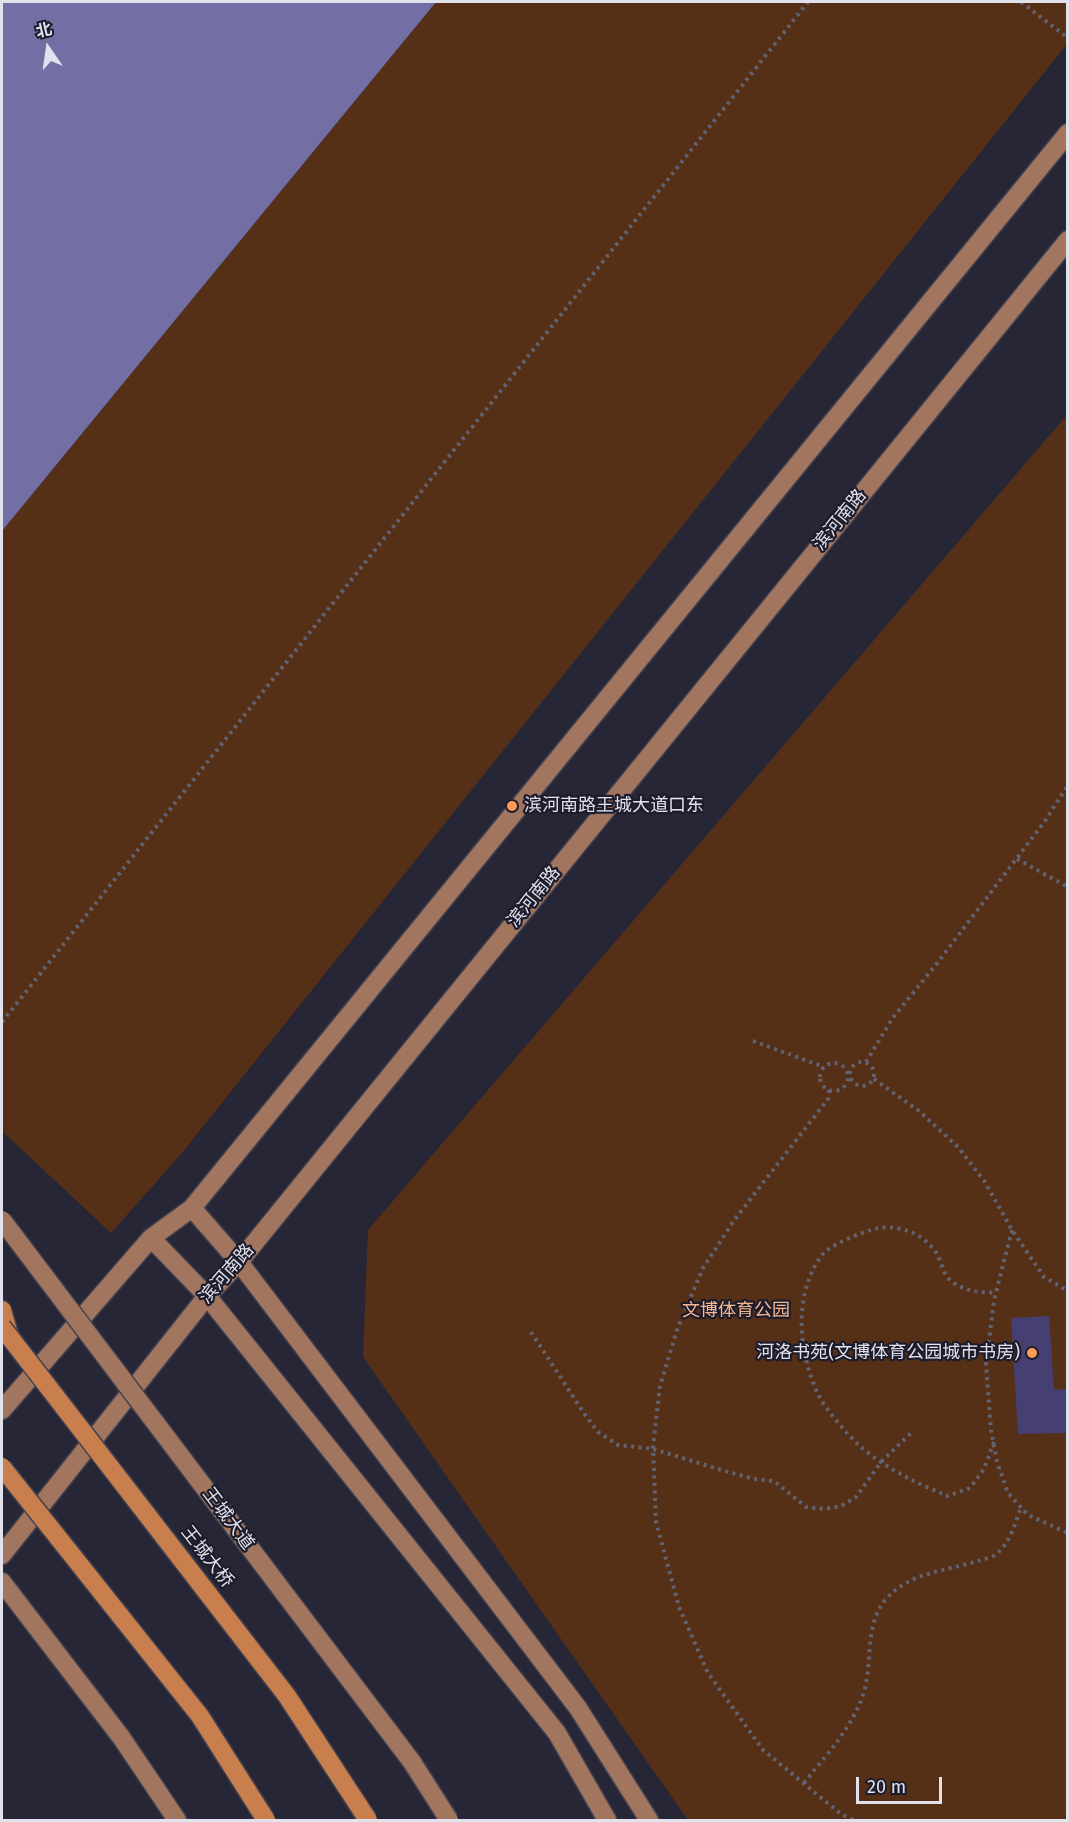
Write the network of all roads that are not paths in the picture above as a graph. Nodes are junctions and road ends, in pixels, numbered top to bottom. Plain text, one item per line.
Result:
1 (1068, 133) edge
2 (1068, 240) edge
3 (192, 1208) junction
4 (2, 1220) edge
5 (151, 1238) junction
6 (239, 1262) junction
7 (207, 1296) junction
8 (2, 1310) edge
9 (6, 1333) edge
10 (2, 1410) edge
11 (2, 1467) edge
12 (2, 1555) edge
13 (2, 1582) edge
14 (177, 1821) edge
15 (266, 1821) edge
16 (368, 1821) edge
17 (449, 1821) edge
18 (608, 1821) edge
19 (649, 1821) edge

1 - 3 main road
2 - 6 main road, 滨河南路
3 - 5 main road
3 - 6 main road
4 - 17 main road, 王城大道, bridge
5 - 7 main road
5 - 10 main road
6 - 7 main road, 滨河南路
6 - 19 main road
7 - 12 main road, 滨河南路
7 - 18 main road
8 - 9 highway
9 - 16 highway, 王城大桥, bridge
11 - 15 highway, bridge
13 - 14 main road

